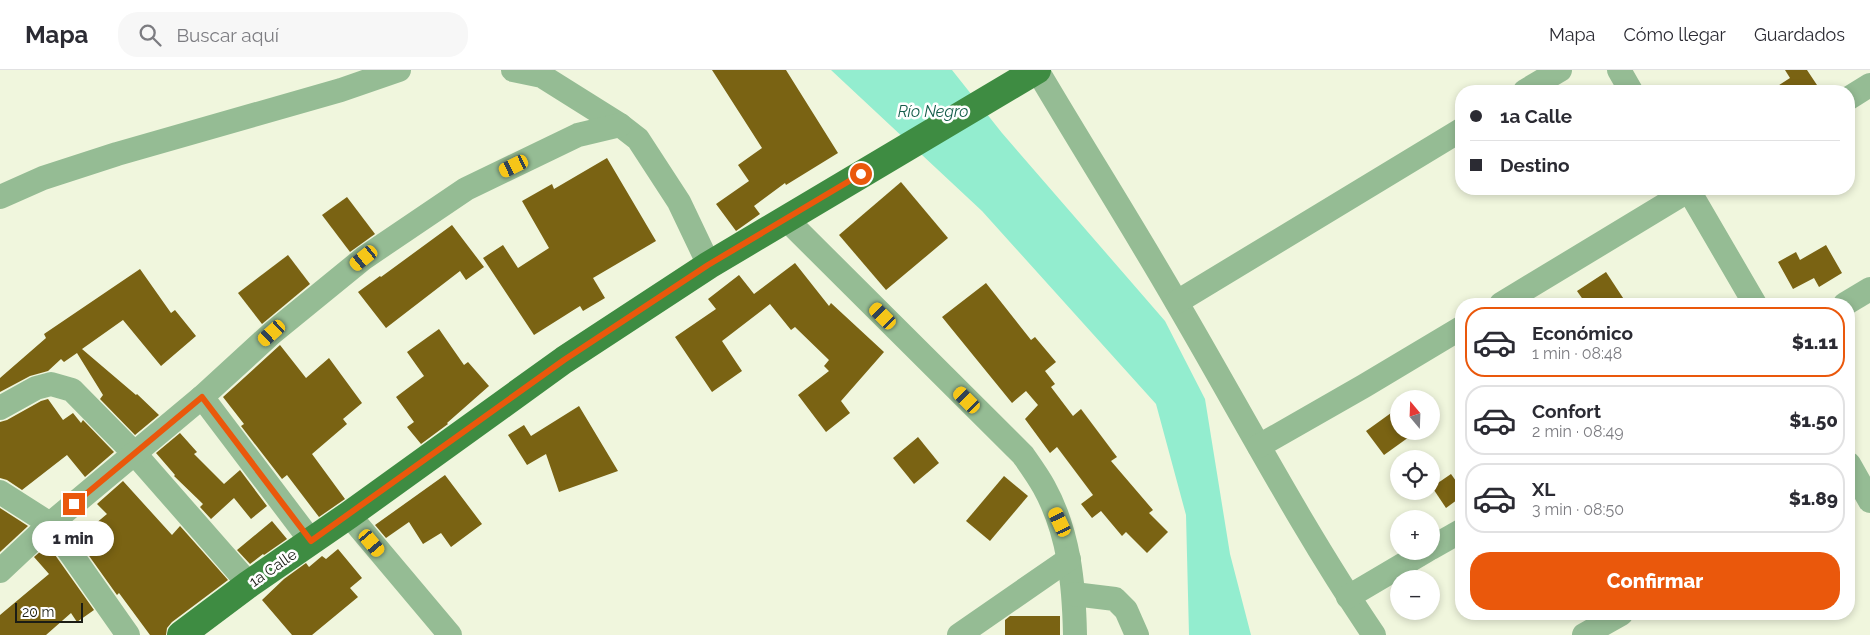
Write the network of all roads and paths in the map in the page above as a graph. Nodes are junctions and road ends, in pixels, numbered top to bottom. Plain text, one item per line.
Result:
1 (399, 70) edge
2 (513, 70) edge
3 (1037, 70) edge
4 (1560, 70) edge
5 (1619, 70) edge
6 (1535, 85) edge
7 (1628, 85) edge
8 (1870, 85) edge
9 (1855, 94) edge
10 (620, 125) junction
11 (1455, 134) edge
12 (1679, 195) edge
13 (1692, 195) edge
14 (0, 197) edge
15 (786, 219) junction
16 (708, 265) junction
17 (1870, 289) edge
18 (1511, 298) edge
19 (1752, 298) edge
20 (1855, 298) edge
21 (1177, 302) junction
22 (1455, 332) edge
23 (202, 397) junction
24 (0, 408) edge
25 (1259, 446) junction
26 (134, 454) junction
27 (1856, 476) edge
28 (0, 492) edge
29 (1870, 501) edge
30 (348, 515) junction
31 (50, 524) junction
32 (1455, 534) edge
33 (311, 541) junction
34 (1440, 543) edge
35 (1069, 559) junction
36 (1411, 560) edge
37 (0, 571) edge
38 (249, 584) junction
39 (1074, 594) junction
40 (1348, 597) junction
41 (1610, 620) edge
42 (128, 635) edge
43 (182, 635) edge
44 (450, 635) edge
45 (959, 635) edge
46 (1075, 635) edge
47 (1137, 635) edge
48 (1374, 635) edge
49 (1584, 635) edge

1 - 14 street
2 - 10 street
3 - 15 main road, 1a Calle
3 - 21 street
4 - 6 street
5 - 7 street
8 - 9 street
10 - 16 street
10 - 23 street
11 - 21 street
12 - 18 street
13 - 19 street
15 - 16 main road, 1a Calle
15 - 35 street
16 - 30 main road, 1a Calle
17 - 20 street
21 - 25 street
22 - 25 street
23 - 26 street
23 - 33 street
24 - 26 street
25 - 40 street
26 - 31 street
26 - 38 street
27 - 29 street
28 - 31 street
30 - 33 main road, 1a Calle
30 - 44 street
31 - 37 street
31 - 42 street
32 - 34 street
33 - 38 main road, 1a Calle
35 - 39 street
35 - 45 street
36 - 40 street
38 - 43 main road, 1a Calle
39 - 46 street
39 - 47 street
40 - 48 street
41 - 49 street

